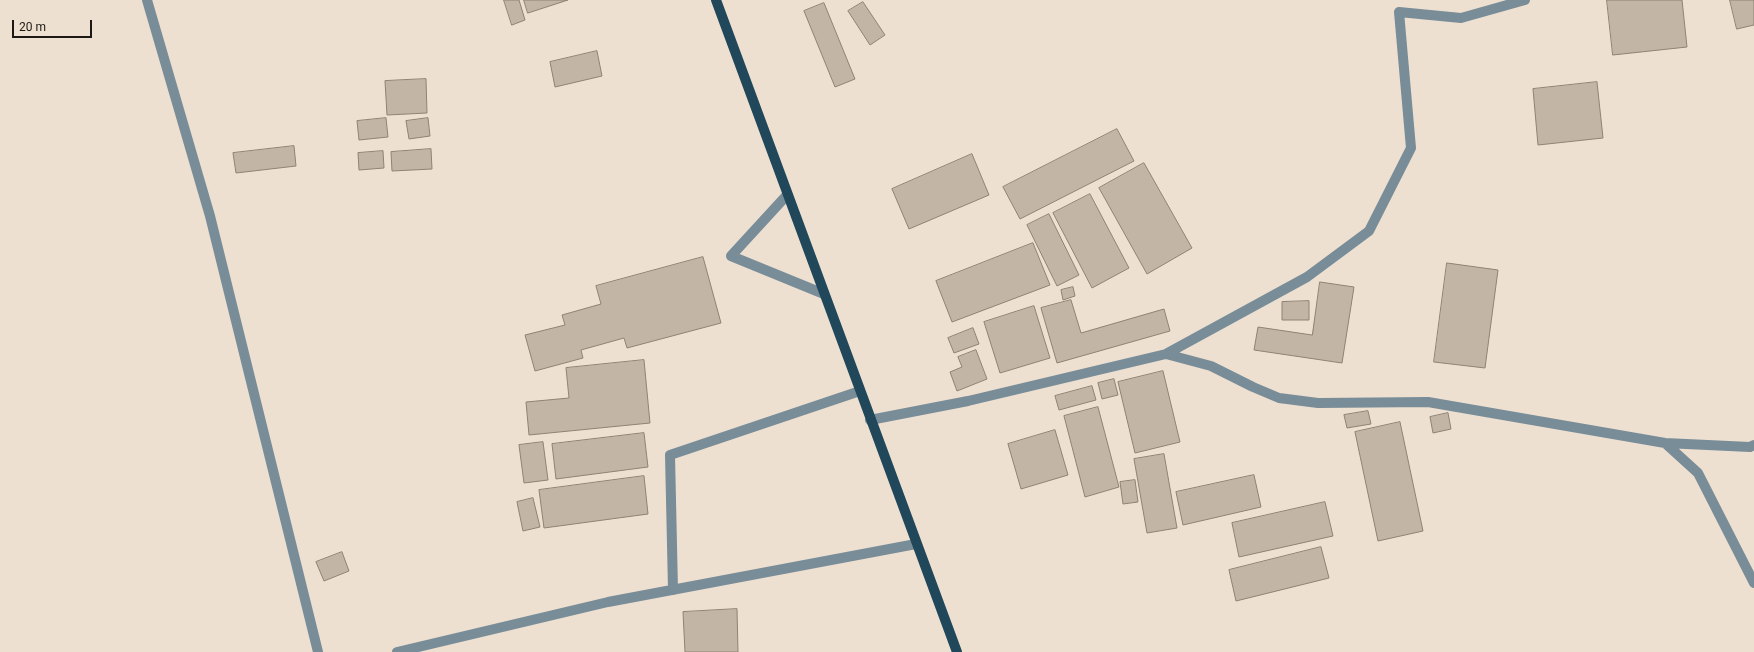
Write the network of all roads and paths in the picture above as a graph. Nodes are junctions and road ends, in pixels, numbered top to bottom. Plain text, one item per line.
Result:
1 (148, 0) edge
2 (716, 0) edge
3 (1525, 0) edge
4 (787, 194) junction
5 (824, 294) junction
6 (1166, 354) junction
7 (860, 391) junction
8 (870, 420) junction
9 (1665, 443) junction
10 (1754, 445) edge
11 (916, 544) junction
12 (1754, 583) edge
13 (673, 590) junction
14 (318, 652) edge
15 (396, 652) edge
16 (957, 652) edge

1 - 14 street
2 - 4 main road
3 - 6 street
4 - 5 main road
4 - 5 street
5 - 7 main road
6 - 8 street
6 - 9 street
7 - 8 main road
7 - 13 street
8 - 11 main road
9 - 10 street
9 - 12 street
11 - 13 street
11 - 16 main road
13 - 15 street

